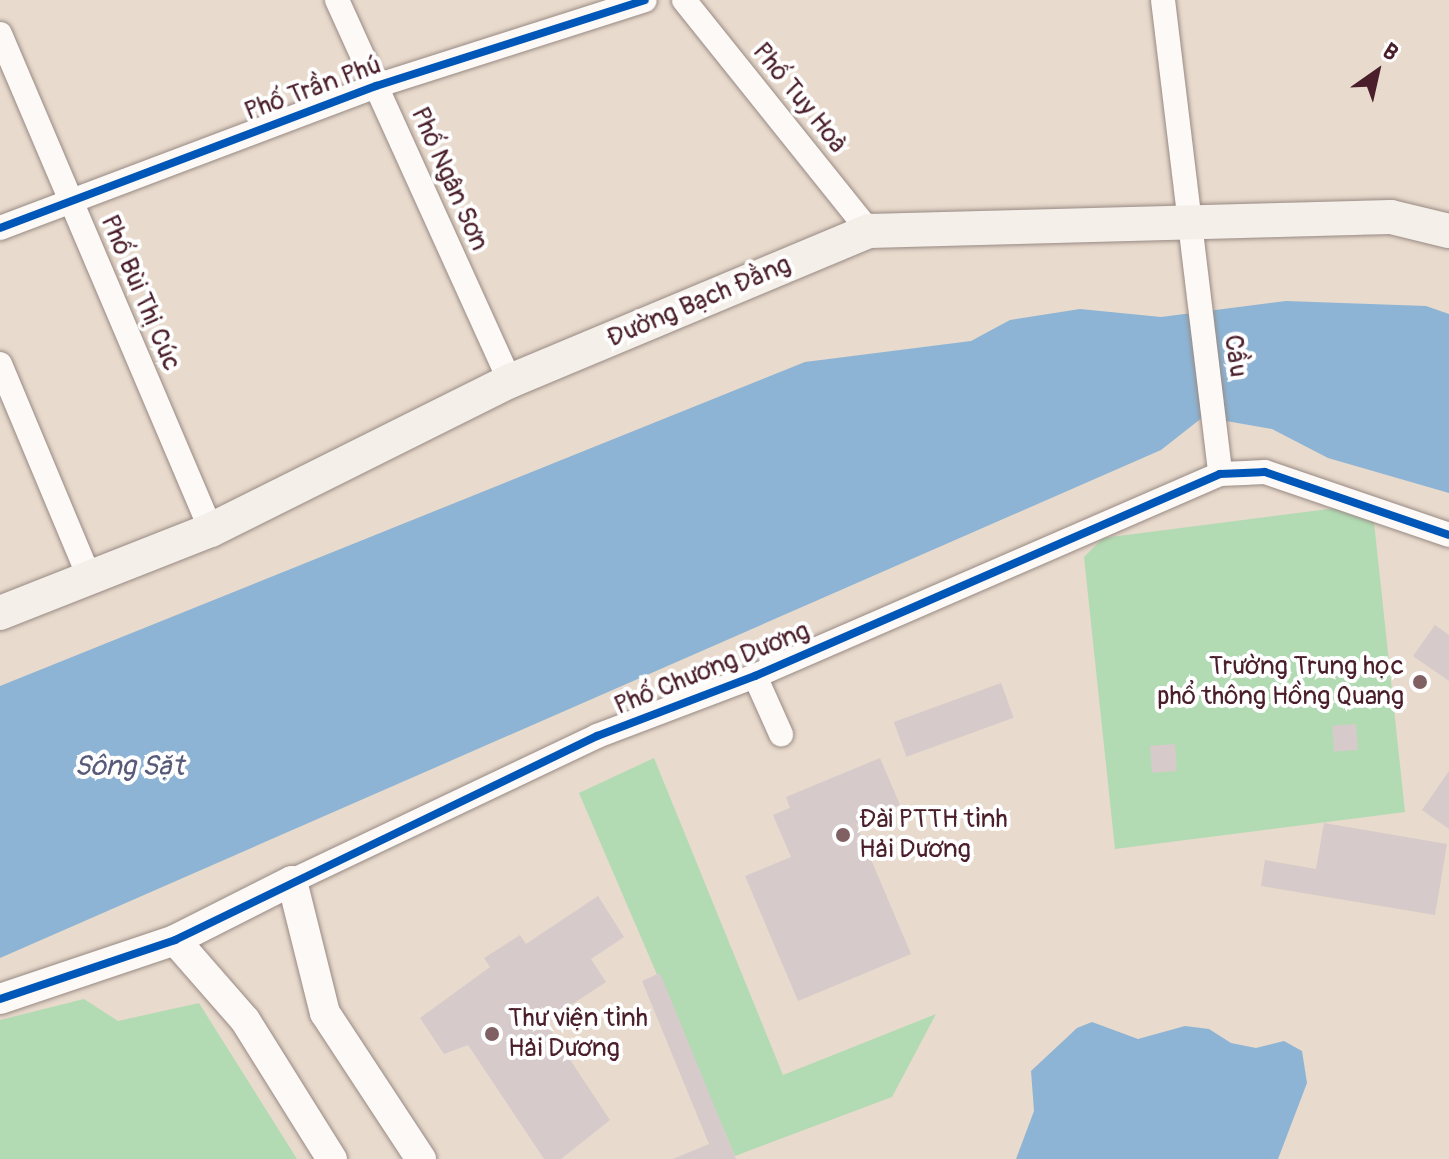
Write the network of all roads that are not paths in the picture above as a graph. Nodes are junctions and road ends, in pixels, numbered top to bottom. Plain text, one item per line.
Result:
1 (337, 0) edge
2 (645, 0) edge
3 (684, 0) edge
4 (1163, 0) edge
5 (0, 34) edge
6 (376, 86) junction
7 (71, 201) junction
8 (1190, 220) junction
9 (0, 228) edge
10 (869, 231) junction
11 (1449, 231) edge
12 (0, 364) edge
13 (510, 381) junction
14 (1220, 474) junction
15 (211, 530) junction
16 (1449, 535) edge
17 (90, 579) junction
18 (0, 613) edge
19 (755, 676) junction
20 (781, 734) dead end
21 (292, 881) junction
22 (175, 940) junction
23 (0, 999) edge
24 (332, 1159) edge
25 (421, 1159) edge

1 - 6 street, Phố Ngân Sơn
2 - 6 street, Phố Trần Phú
3 - 10 street, Phố Tuy Hoà
4 - 8 street, Cầu
5 - 7 street, Phố Bùi Thị Cúc
6 - 7 street, Phố Trần Phú
6 - 13 street, Phố Ngân Sơn
7 - 9 street, Phố Trần Phú
7 - 15 street, Phố Bùi Thị Cúc
8 - 10 main road, Đường Bạch Đằng
8 - 11 main road, Đường Bạch Đằng
8 - 14 street, Cầu
10 - 13 main road, Đường Bạch Đằng
12 - 17 street
13 - 15 main road, Đường Bạch Đằng
14 - 16 street, Phố Chương Dương
14 - 19 street, Phố Chương Dương
15 - 17 main road, Đường Bạch Đằng
17 - 18 main road, Đường Bạch Đằng
19 - 20 street
19 - 21 street, Phố Chương Dương
21 - 22 street, Phố Chương Dương
21 - 25 street
22 - 23 street, Phố Chương Dương
22 - 24 street

